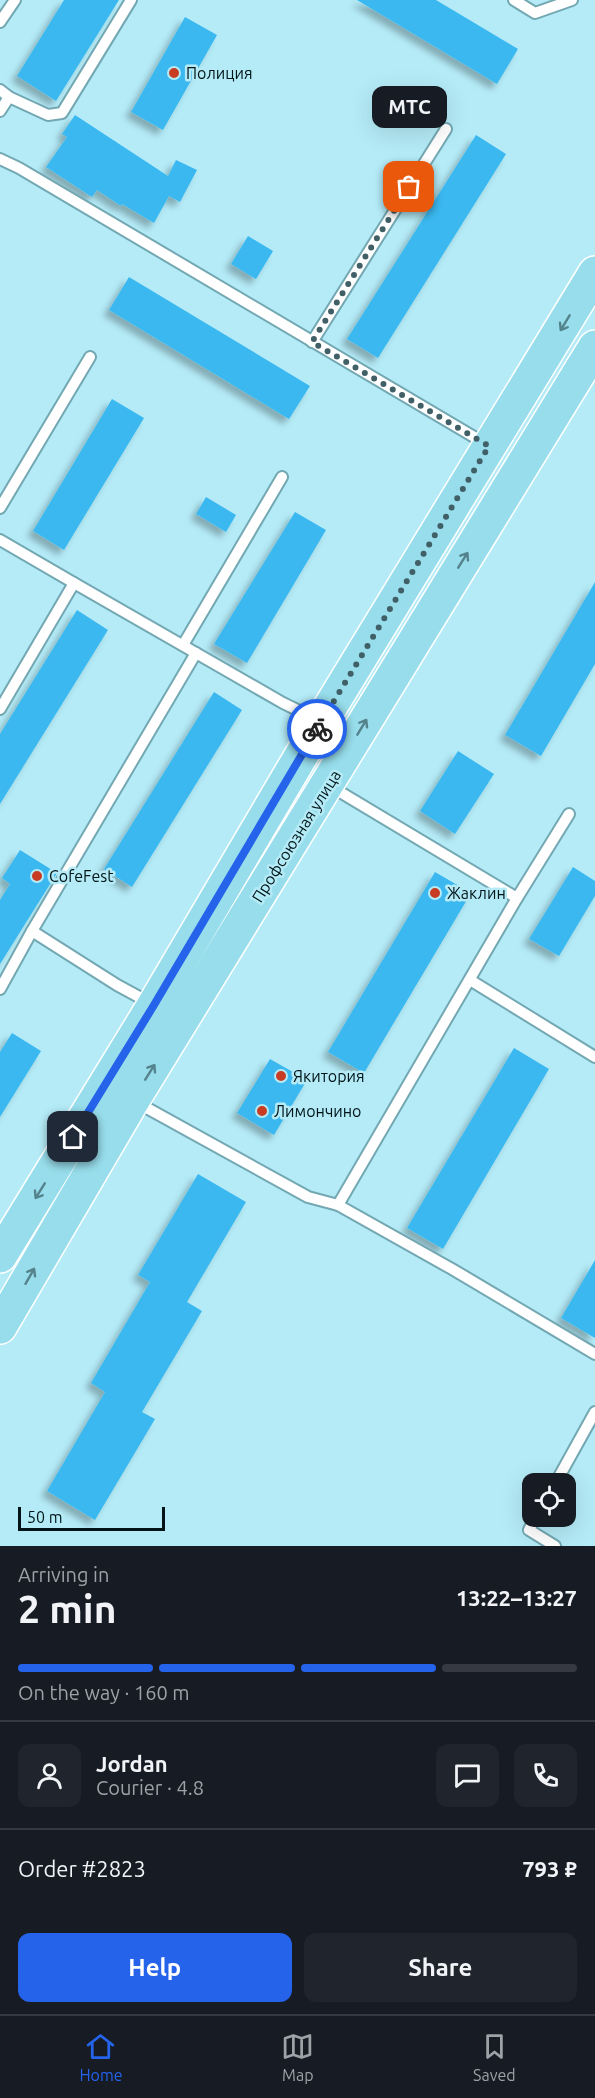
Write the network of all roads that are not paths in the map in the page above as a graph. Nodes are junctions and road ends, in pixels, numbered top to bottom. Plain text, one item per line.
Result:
1 (15, 0) edge
2 (131, 0) edge
3 (514, 0) edge
4 (572, 0) edge
5 (0, 22) edge
6 (5, 94) edge
7 (0, 111) edge
8 (446, 129) dead end
9 (0, 159) edge
10 (595, 273) edge
11 (312, 342) junction
12 (595, 347) edge
13 (90, 357) dead end
14 (489, 446) junction
15 (282, 477) dead end
16 (0, 508) edge
17 (0, 540) edge
18 (74, 583) junction
19 (183, 645) junction
20 (196, 653) junction
21 (0, 709) edge
22 (321, 722) junction
23 (328, 785) junction
24 (569, 814) dead end
25 (517, 898) junction
26 (32, 931) junction
27 (470, 980) junction
28 (0, 989) edge
29 (154, 1005) junction
30 (595, 1057) edge
31 (133, 1100) junction
32 (338, 1205) junction
33 (0, 1256) edge
34 (0, 1326) edge
35 (595, 1354) edge
36 (595, 1412) edge
37 (561, 1473) edge
38 (530, 1527) edge
39 (555, 1546) edge

1 - 5 lane
2 - 6 lane
3 - 4 lane
6 - 7 lane
8 - 11 lane
9 - 11 lane
10 -> 14 main road, Профсоюзная улица
11 - 14 lane
23 -> 12 main road, Профсоюзная улица
13 - 16 lane
14 - 22 main road, Профсоюзная улица
15 - 19 lane
17 - 18 lane
18 - 19 lane
18 - 21 lane
19 - 20 lane
20 - 22 lane
20 - 26 lane
22 - 29 main road, Профсоюзная улица
23 - 25 lane
31 -> 23 main road, Профсоюзная улица
24 - 25 lane
25 - 27 lane
26 - 28 lane
26 - 29 lane
27 - 30 lane
27 - 32 lane
29 -> 33 main road, Профсоюзная улица
31 - 32 lane
34 -> 31 main road, Профсоюзная улица
32 - 35 lane
36 - 37 lane
38 - 39 lane

